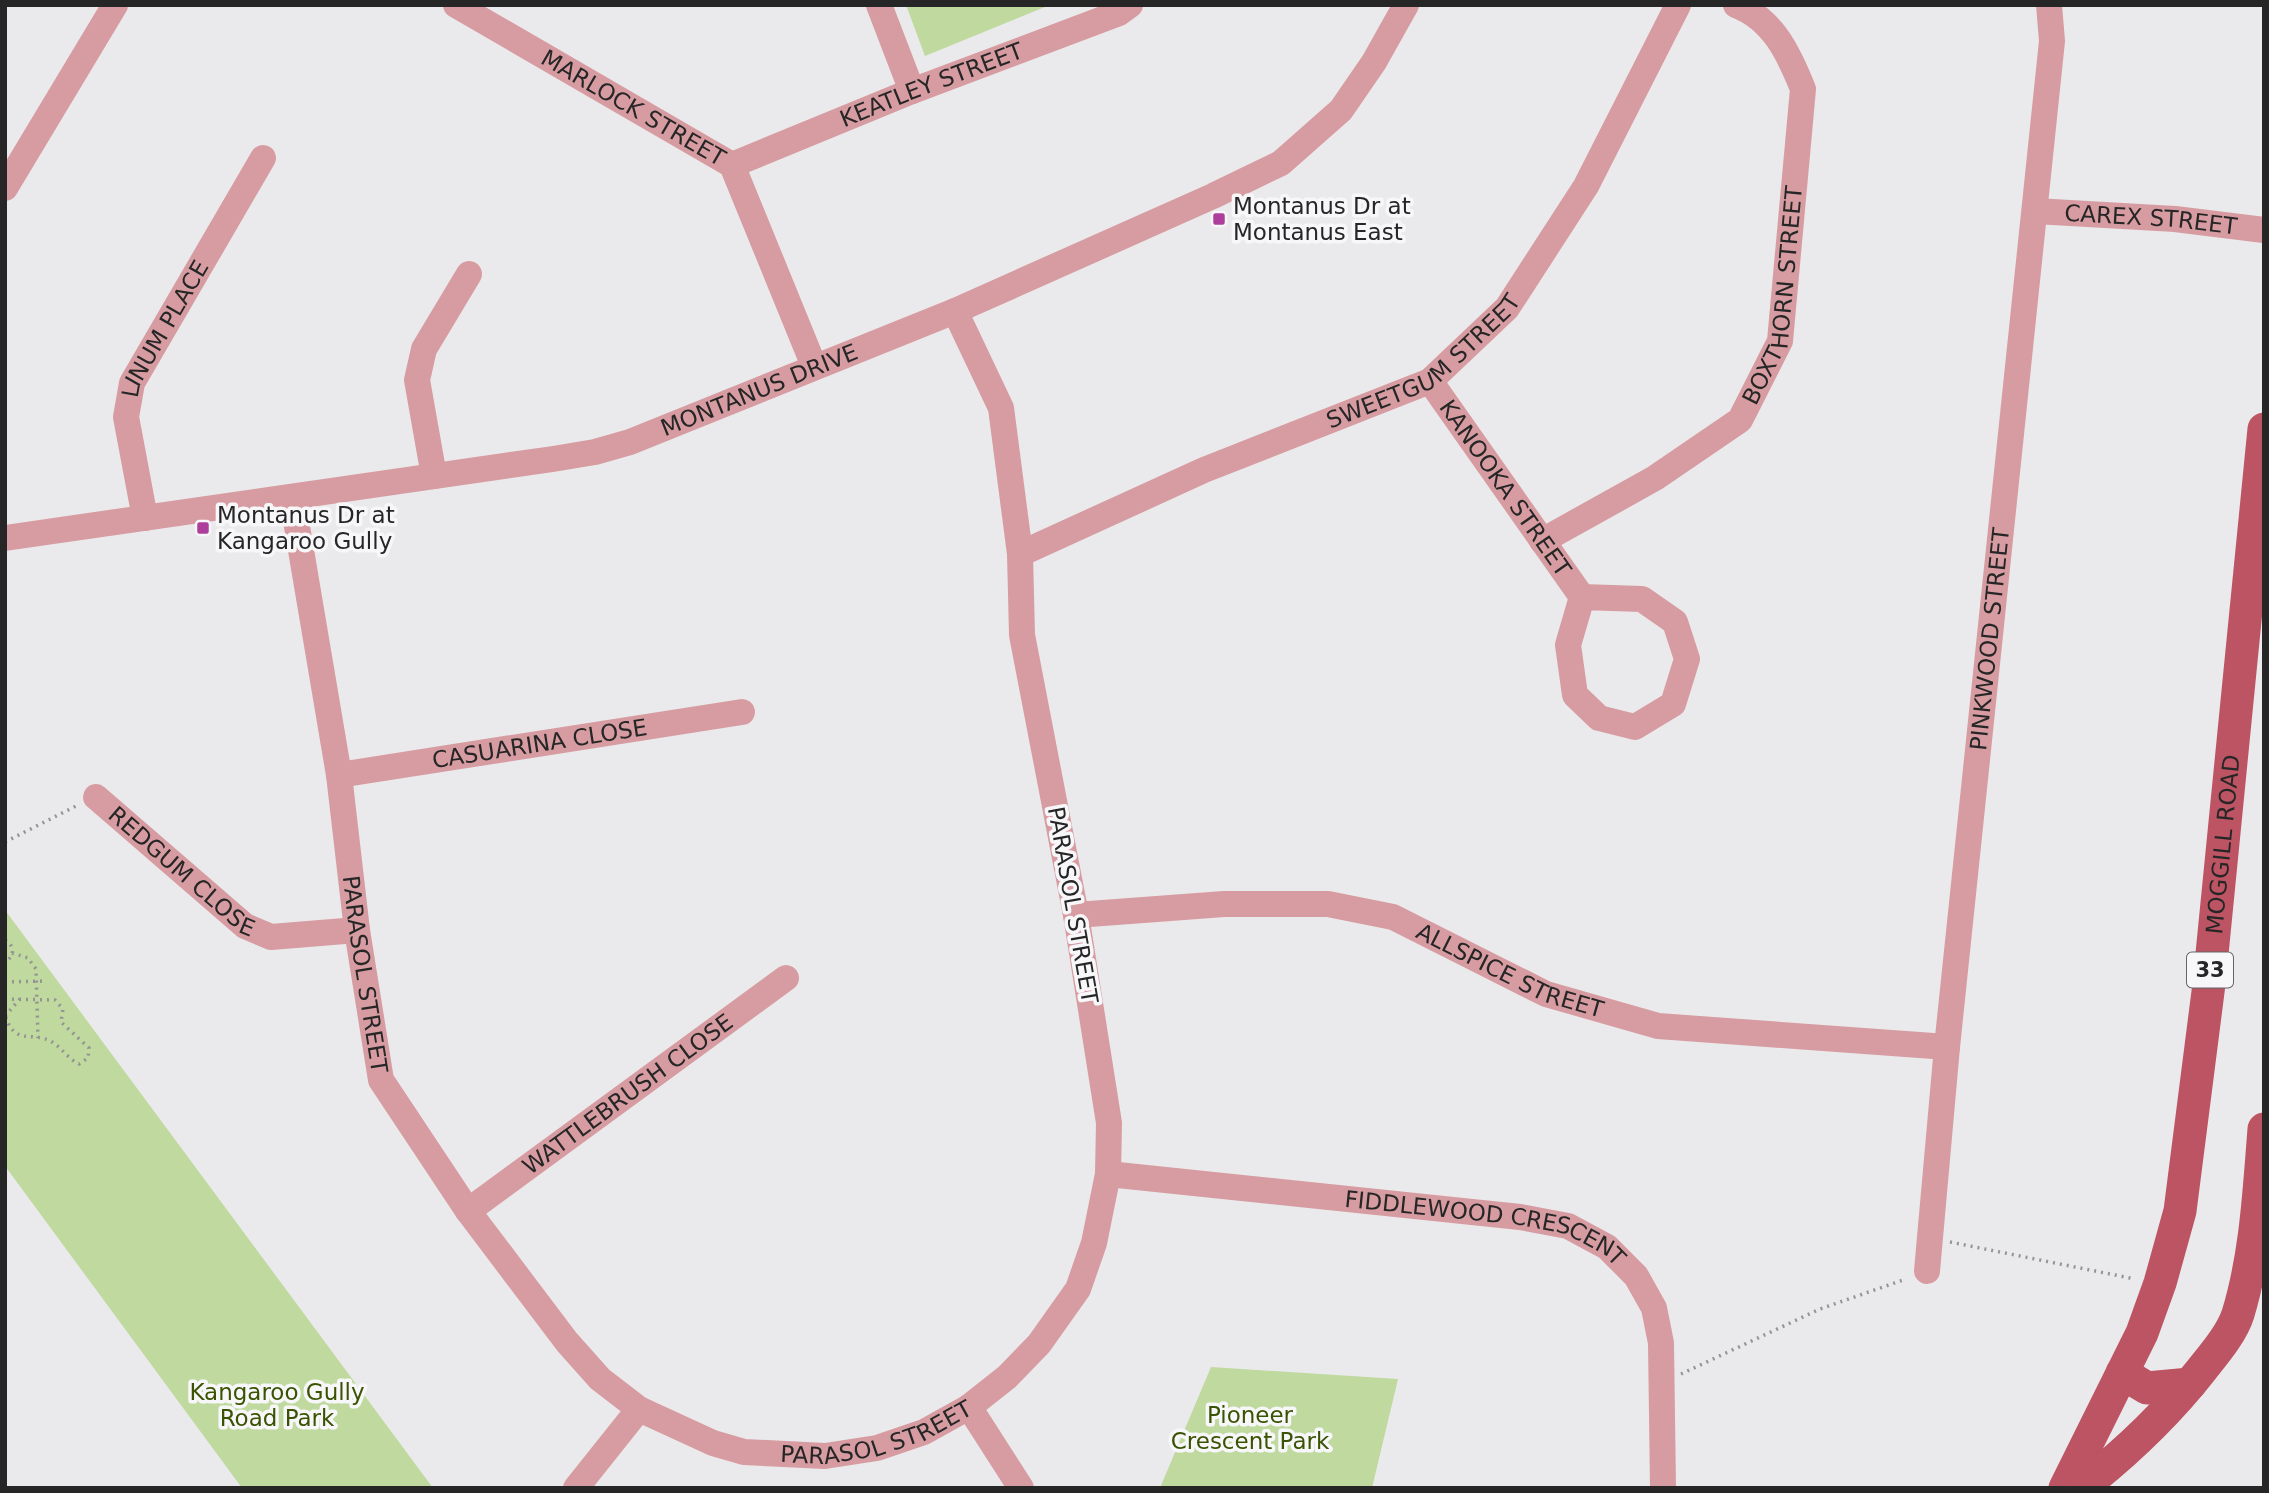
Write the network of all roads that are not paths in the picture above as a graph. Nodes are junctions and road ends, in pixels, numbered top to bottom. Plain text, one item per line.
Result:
1 (115, 5) edge
2 (456, 5) edge
3 (878, 5) edge
4 (1130, 5) edge
5 (1406, 5) edge
6 (1678, 5) edge
7 (1736, 5) edge
8 (2049, 5) edge
9 (912, 91) junction
10 (263, 158) dead end
11 (732, 165) junction
12 (5, 188) edge
13 (2035, 211) junction
14 (2264, 230) edge
15 (469, 274) dead end
16 (955, 311) junction
17 (814, 366) junction
18 (1430, 381) junction
19 (2264, 429) edge
20 (433, 476) junction
21 (292, 497) junction
22 (145, 518) junction
23 (5, 538) edge
24 (1542, 541) junction
25 (1020, 554) junction
26 (1582, 597) junction
27 (742, 712) dead end
28 (339, 775) junction
29 (96, 796) road end
30 (1076, 915) junction
31 (357, 930) junction
32 (786, 978) dead end
33 (1947, 1047) junction
34 (2264, 1129) edge
35 (1108, 1174) junction
36 (468, 1211) junction
37 (1927, 1271) road end
38 (2122, 1373) junction
39 (2190, 1384) junction
40 (969, 1407) junction
41 (639, 1409) junction
42 (576, 1488) edge
43 (1021, 1488) edge
44 (1663, 1488) edge
45 (2065, 1488) edge
46 (2081, 1488) edge

1 - 12 street
2 - 11 street, MARLOCK STREET
3 - 9 street
4 - 9 street, KEATLEY STREET
5 - 16 street, MONTANUS DRIVE
6 - 18 street, SWEETGUM STREET
7 - 24 street, BOXTHORN STREET
8 - 13 street, PINKWOOD STREET
9 - 11 street, KEATLEY STREET
10 - 22 street, LINUM PLACE
11 - 17 street, MARLOCK STREET
13 - 14 street, CAREX STREET
13 - 33 street, PINKWOOD STREET
15 - 20 street
16 - 17 street, MONTANUS DRIVE
16 - 25 street, PARASOL STREET
17 - 20 street, MONTANUS DRIVE
18 - 24 street, KANOOKA STREET
18 - 25 street, SWEETGUM STREET
19 - 38 main road, MOGGILL ROAD / 33
20 - 21 street, MONTANUS DRIVE
21 - 22 street, MONTANUS DRIVE
21 - 28 street, PARASOL STREET
22 - 23 street, MONTANUS DRIVE
24 - 26 street, KANOOKA STREET
25 - 30 street, PARASOL STREET
26 - 26 street, KANOOKA STREET
27 - 28 street, CASUARINA CLOSE
28 - 31 street, PARASOL STREET
29 - 31 street, REDGUM CLOSE
30 - 33 street, ALLSPICE STREET
30 - 35 street, PARASOL STREET
31 - 36 street, PARASOL STREET
32 - 36 street, WATTLEBRUSH CLOSE
33 - 37 street, PINKWOOD STREET
34 - 39 main road
35 - 40 street, PARASOL STREET
35 - 44 street, FIDDLEWOOD CRESCENT
36 - 41 street, PARASOL STREET
38 - 39 main road
38 - 45 main road, MOGGILL ROAD / 33
39 - 46 main road
40 - 41 street, PARASOL STREET
40 - 43 street
41 - 42 street

